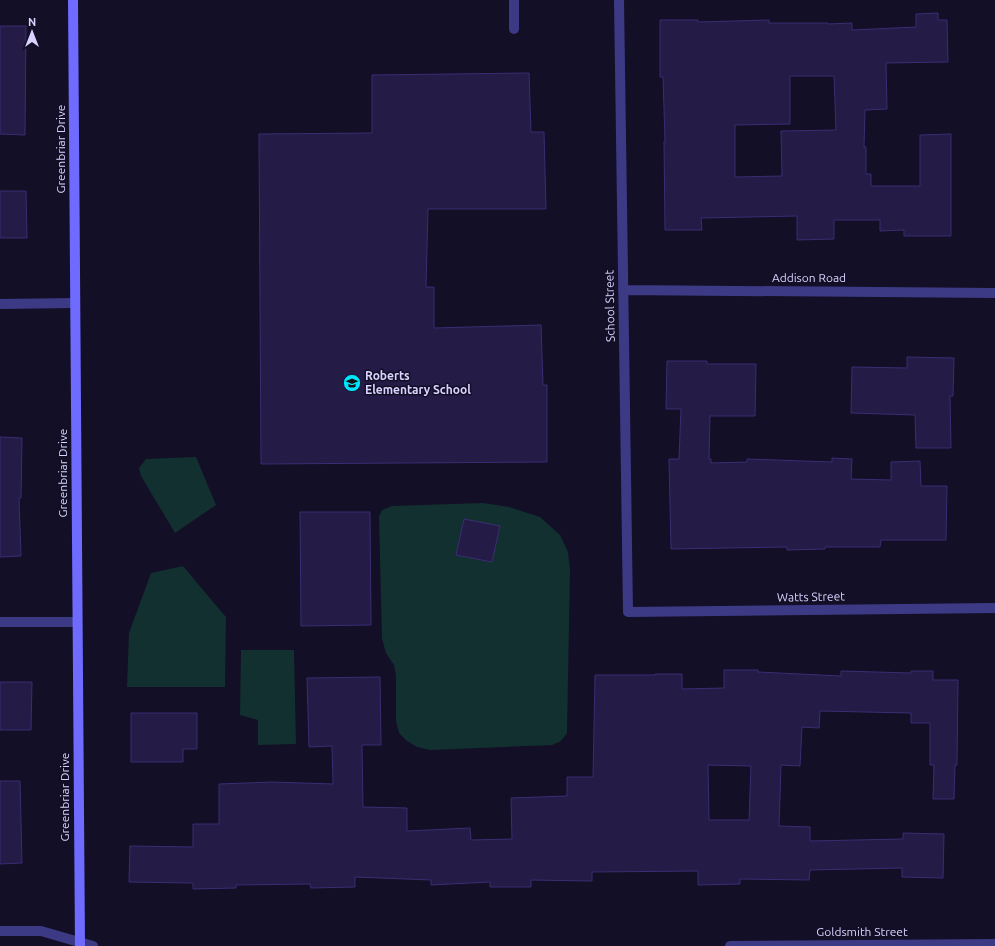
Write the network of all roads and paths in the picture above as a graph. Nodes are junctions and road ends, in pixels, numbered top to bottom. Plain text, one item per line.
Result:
1 (73, 0) edge
2 (514, 0) edge
3 (619, 0) edge
4 (514, 29) dead end
5 (623, 290) junction
6 (995, 292) edge
7 (75, 303) junction
8 (0, 304) edge
9 (995, 608) edge
10 (628, 612) joint
11 (0, 622) edge
12 (77, 622) junction
13 (0, 931) edge
14 (80, 944) edge
15 (995, 944) edge
16 (93, 946) edge
17 (730, 946) edge

1 - 7 main road, Greenbriar Drive
2 - 4 street
3 - 5 street, School Street
5 - 6 street, Addison Road
5 - 10 street, School Street
7 - 8 street
7 - 12 main road, Greenbriar Drive
9 - 10 street, Watts Street
11 - 12 street
12 - 14 main road, Greenbriar Drive
13 - 14 street
14 - 16 street
15 - 17 street, Goldsmith Street

